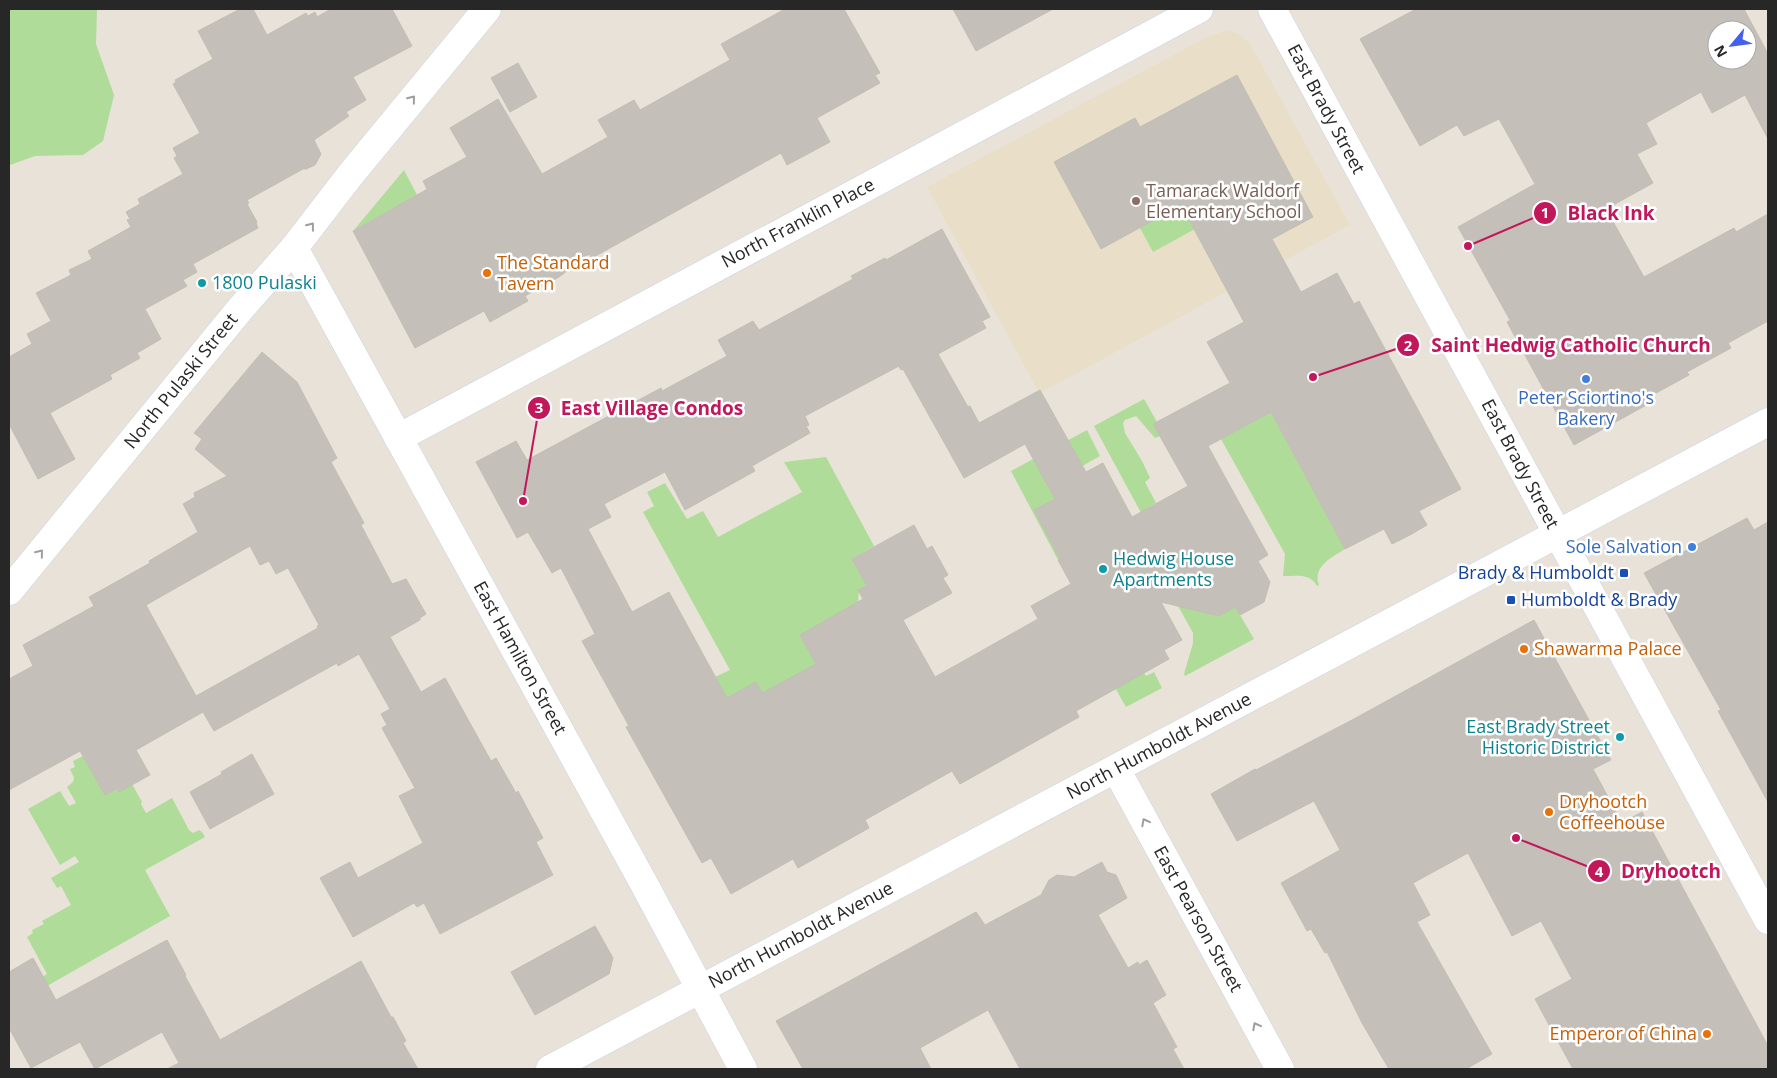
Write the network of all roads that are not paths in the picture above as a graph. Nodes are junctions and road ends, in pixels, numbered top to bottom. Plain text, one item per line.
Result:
1 (487, 9) edge
2 (1198, 9) edge
3 (1272, 9) edge
4 (294, 248) junction
5 (1768, 422) edge
6 (398, 438) junction
7 (1557, 534) junction
8 (9, 591) edge
9 (1116, 768) junction
10 (1768, 920) edge
11 (701, 989) junction
12 (550, 1069) edge
13 (743, 1069) edge
14 (1280, 1069) edge

4 -> 1 street, North Pulaski Street
2 - 6 street, North Franklin Place
3 - 7 street, East Brady Street
4 - 6 street, East Hamilton Street
8 -> 4 street, North Pulaski Street
5 - 7 street, North Humboldt Avenue
6 - 11 street, East Hamilton Street
7 - 9 street, North Humboldt Avenue
7 - 10 street, East Brady Street
9 - 11 street, North Humboldt Avenue
14 -> 9 street, East Pearson Street
11 - 12 street, North Humboldt Avenue
11 - 13 street, East Hamilton Street

